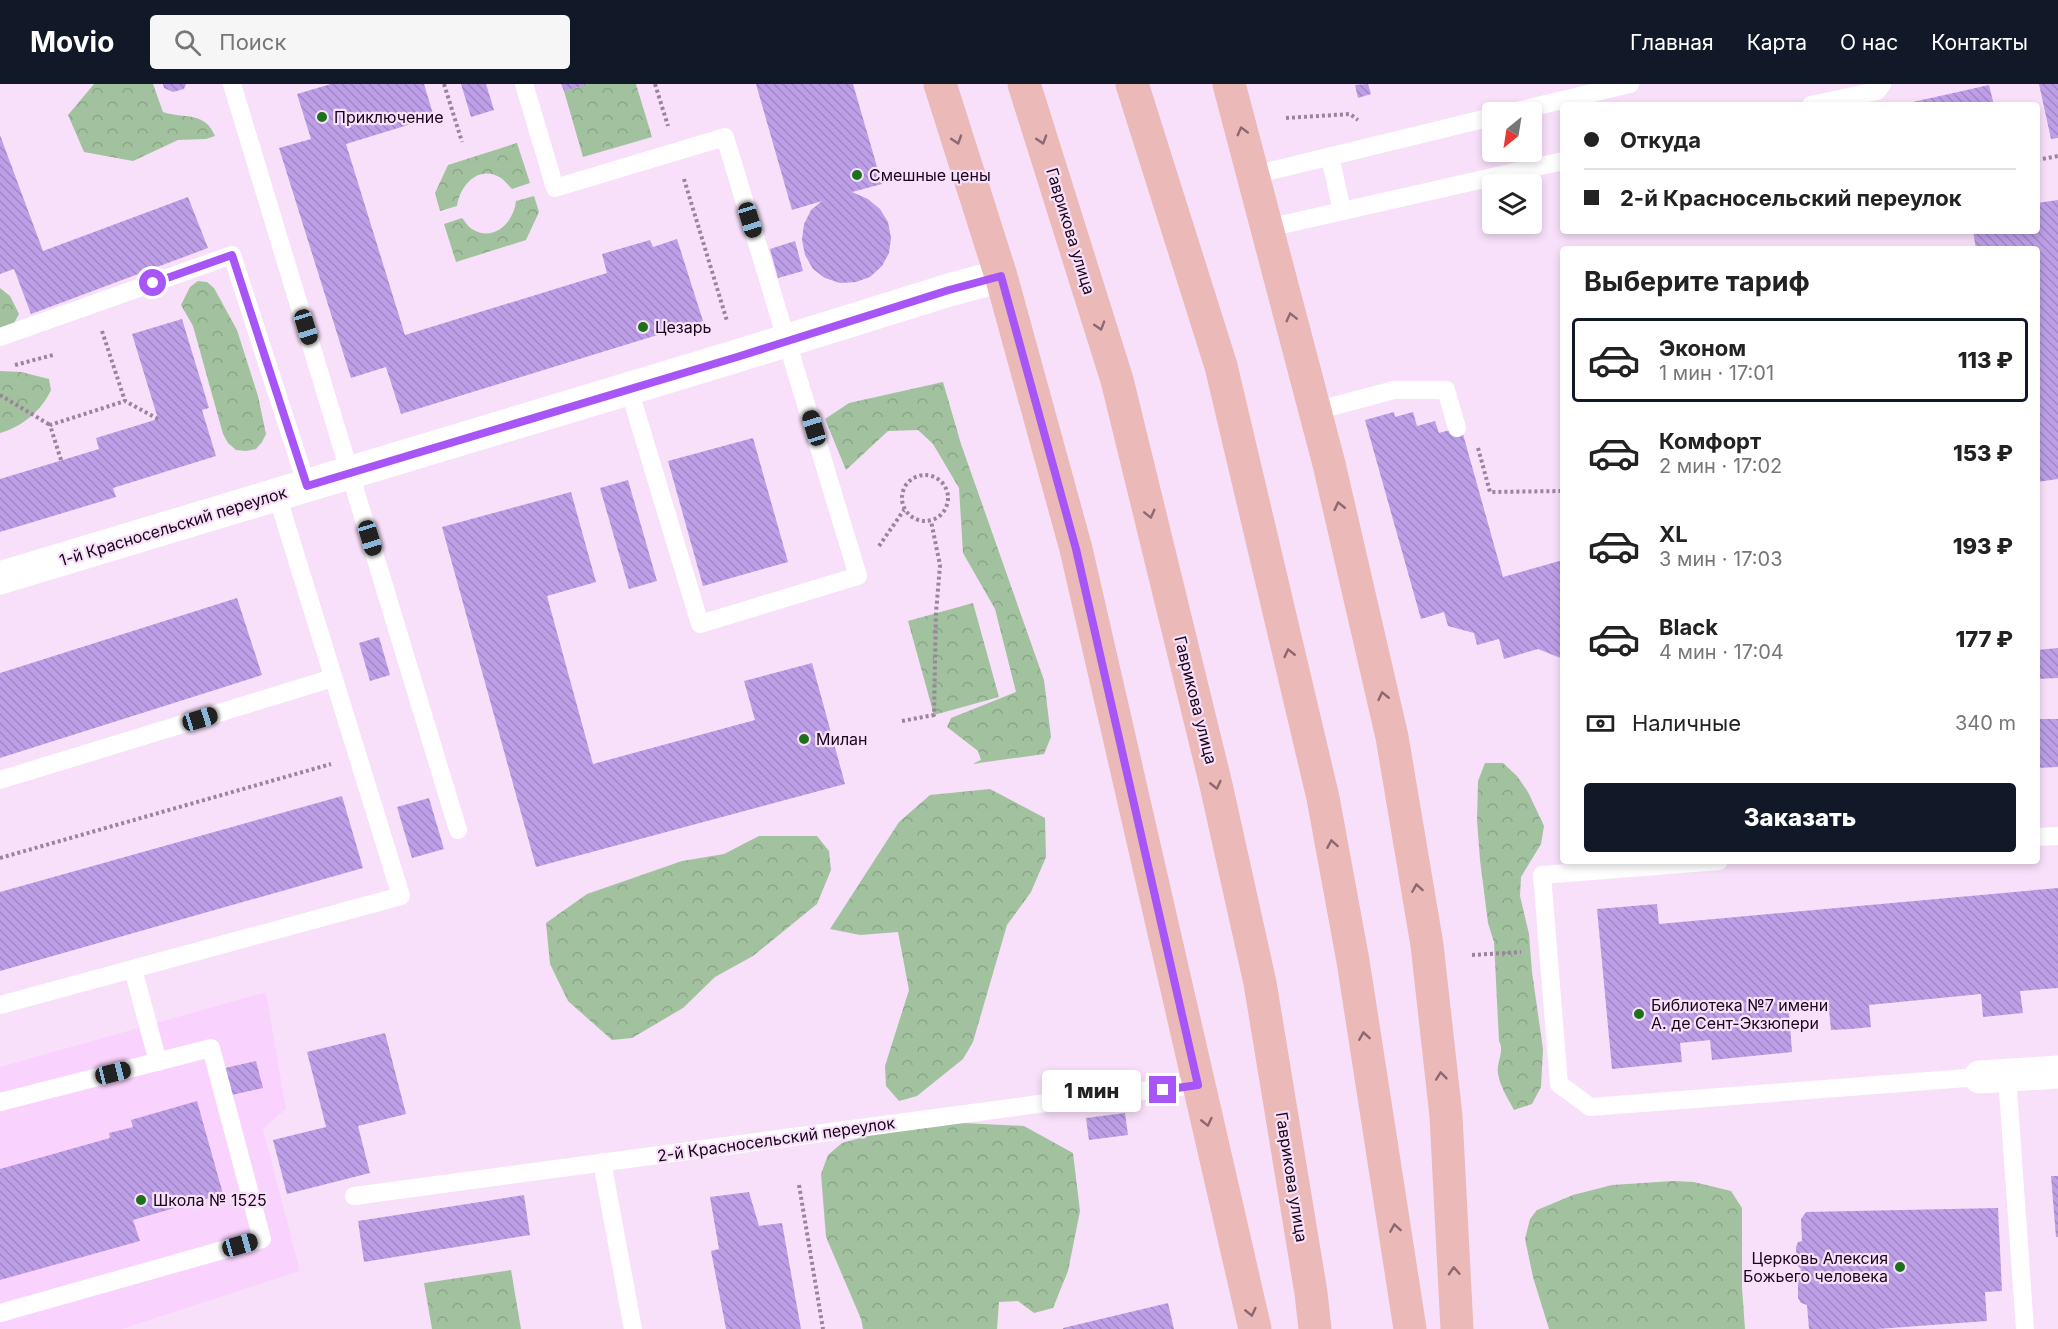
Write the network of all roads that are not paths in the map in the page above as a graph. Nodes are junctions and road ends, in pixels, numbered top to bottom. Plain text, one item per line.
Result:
1 (232, 84) edge
2 (524, 84) edge
3 (940, 84) edge
4 (1024, 84) edge
5 (1132, 84) edge
6 (1229, 84) edge
7 (1630, 84) edge
8 (1882, 84) edge
9 (1825, 102) edge
10 (1542, 105) edge
11 (1482, 119) edge
12 (1330, 156) junction
13 (1560, 162) edge
14 (1254, 175) junction
15 (1342, 211) junction
16 (1268, 228) junction
17 (1001, 276) junction
18 (0, 337) edge
19 (787, 341) junction
20 (628, 389) junction
21 (1315, 411) junction
22 (1456, 428) dead end
23 (350, 473) junction
24 (292, 490) junction
25 (0, 578) edge
26 (333, 678) junction
27 (0, 780) edge
28 (458, 830) dead end
29 (2058, 836) edge
30 (2040, 837) edge
31 (1678, 864) edge
32 (133, 969) junction
33 (0, 1005) edge
34 (158, 1062) junction
35 (2058, 1072) edge
36 (1994, 1076) junction
37 (1198, 1085) junction
38 (0, 1102) edge
39 (602, 1162) junction
40 (354, 1196) dead end
41 (0, 1313) edge
42 (633, 1329) edge
43 (1255, 1329) edge
44 (1315, 1329) edge
45 (1410, 1329) edge
46 (1457, 1329) edge
47 (2025, 1329) edge

1 - 23 lane
2 - 19 lane
3 -> 17 main road
4 -> 44 main road, Гаврикова улица
45 -> 5 main road
14 -> 6 main road
7 - 10 lane
8 - 9 lane
11 - 12 lane
12 - 14 lane
12 - 15 lane
13 - 15 lane
14 - 16 main road
15 - 16 lane
21 -> 16 main road
17 - 19 street, 1-й Красносельский переулок
17 - 37 main road
18 - 24 lane
19 - 20 street, 1-й Красносельский переулок
19 - 20 lane
20 - 23 street, 1-й Красносельский переулок
21 - 22 lane
46 -> 21 main road
23 - 24 street, 1-й Красносельский переулок
23 - 28 lane
24 - 25 street, 1-й Красносельский переулок
24 - 26 lane
26 - 27 lane
26 - 32 lane
29 - 30 lane
31 - 36 lane
32 - 33 lane
32 - 34 lane
34 - 38 lane
34 - 41 lane
35 - 36 street
36 - 47 lane
37 - 39 lane, 2-й Красносельский переулок
37 -> 43 main road
39 - 40 lane, 2-й Красносельский переулок
39 - 42 lane

